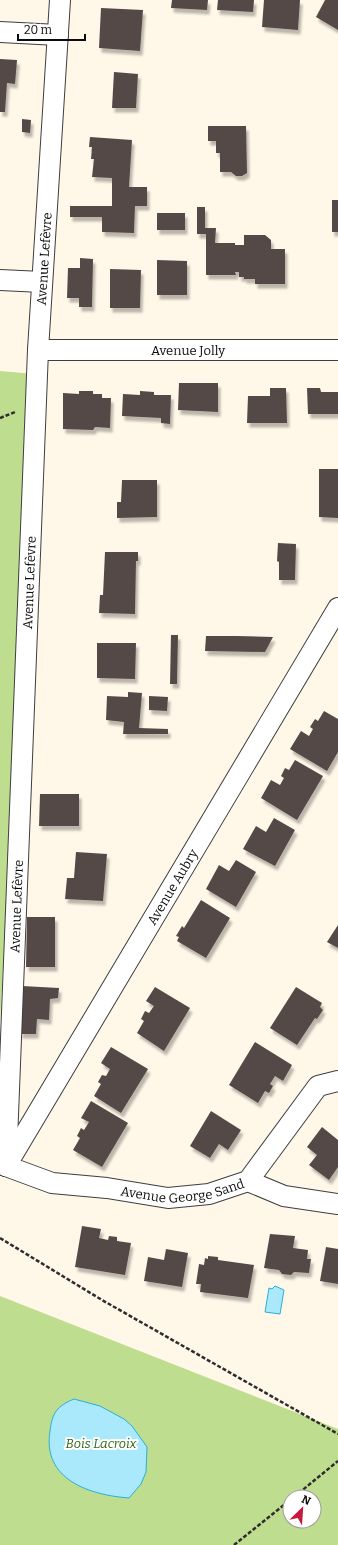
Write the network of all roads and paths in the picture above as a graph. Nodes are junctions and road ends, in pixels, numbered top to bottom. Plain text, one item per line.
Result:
1 (60, 0) edge
2 (0, 32) edge
3 (58, 35) junction
4 (0, 280) edge
5 (42, 282) junction
6 (38, 350) junction
7 (338, 350) edge
8 (338, 608) edge
9 (338, 1081) edge
10 (6, 1166) junction
11 (248, 1181) junction
12 (338, 1204) edge
13 (0, 1238) edge
14 (338, 1434) edge
15 (338, 1461) edge
16 (304, 1489) edge
17 (282, 1506) edge
18 (234, 1545) edge

1 - 3 street, Avenue Lefèvre
2 - 3 street
3 - 5 street, Avenue Lefèvre
4 - 5 street
5 - 6 street, Avenue Lefèvre
6 - 7 street, Avenue Jolly
6 - 10 street, Avenue Lefèvre
8 - 10 street, Avenue Aubry
9 - 11 street, Avenue George Sand
10 - 11 street, Avenue George Sand
11 - 12 street
13 - 14 path
15 - 16 path
17 - 18 path

